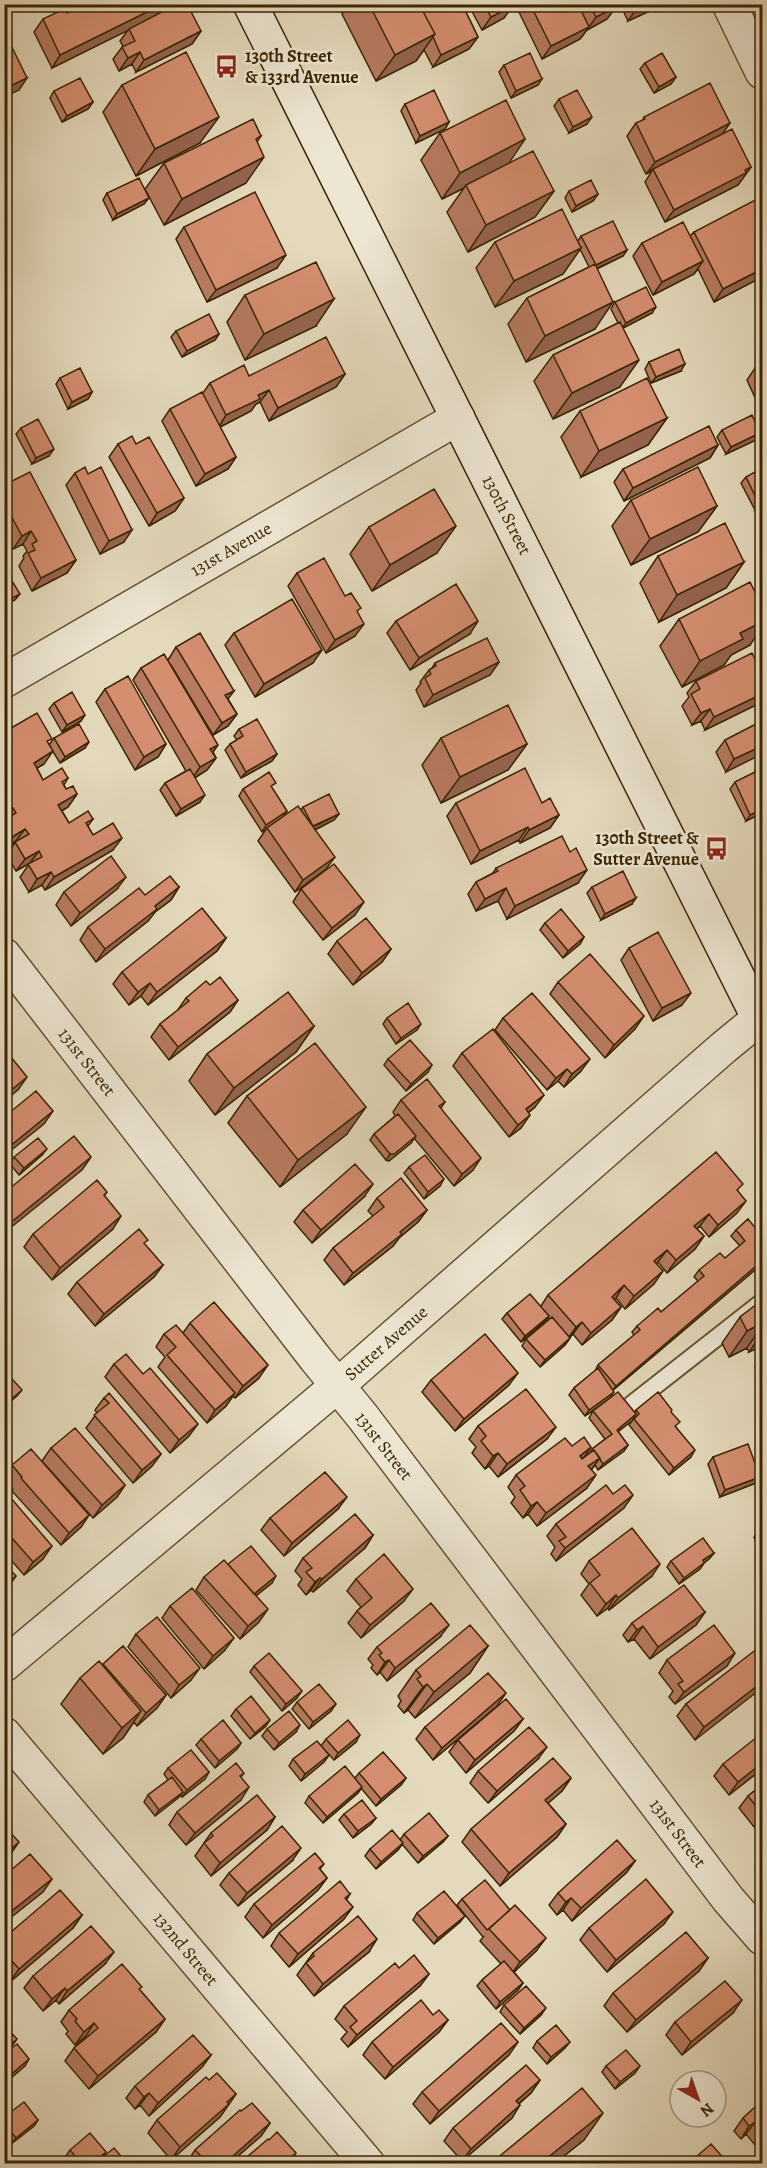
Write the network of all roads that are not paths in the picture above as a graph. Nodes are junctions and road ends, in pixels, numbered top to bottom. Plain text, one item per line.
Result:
1 (250, 4) edge
2 (729, 4) edge
3 (762, 72) edge
4 (458, 418) junction
5 (4, 681) edge
6 (4, 955) edge
7 (761, 1020) edge
8 (762, 1302) edge
9 (337, 1386) junction
10 (632, 1404) dead end
11 (4, 1665) edge
12 (4, 1734) edge
13 (762, 1938) edge
14 (368, 2163) edge

1 - 4 street, 130th Street
2 - 3 street
4 - 5 street, 131st Avenue
4 - 7 street, 130th Street
6 - 9 street, 131st Street
7 - 9 street, Sutter Avenue
8 - 10 lane
9 - 11 street, Sutter Avenue
9 - 13 street, 131st Street
12 - 14 street, 132nd Street

